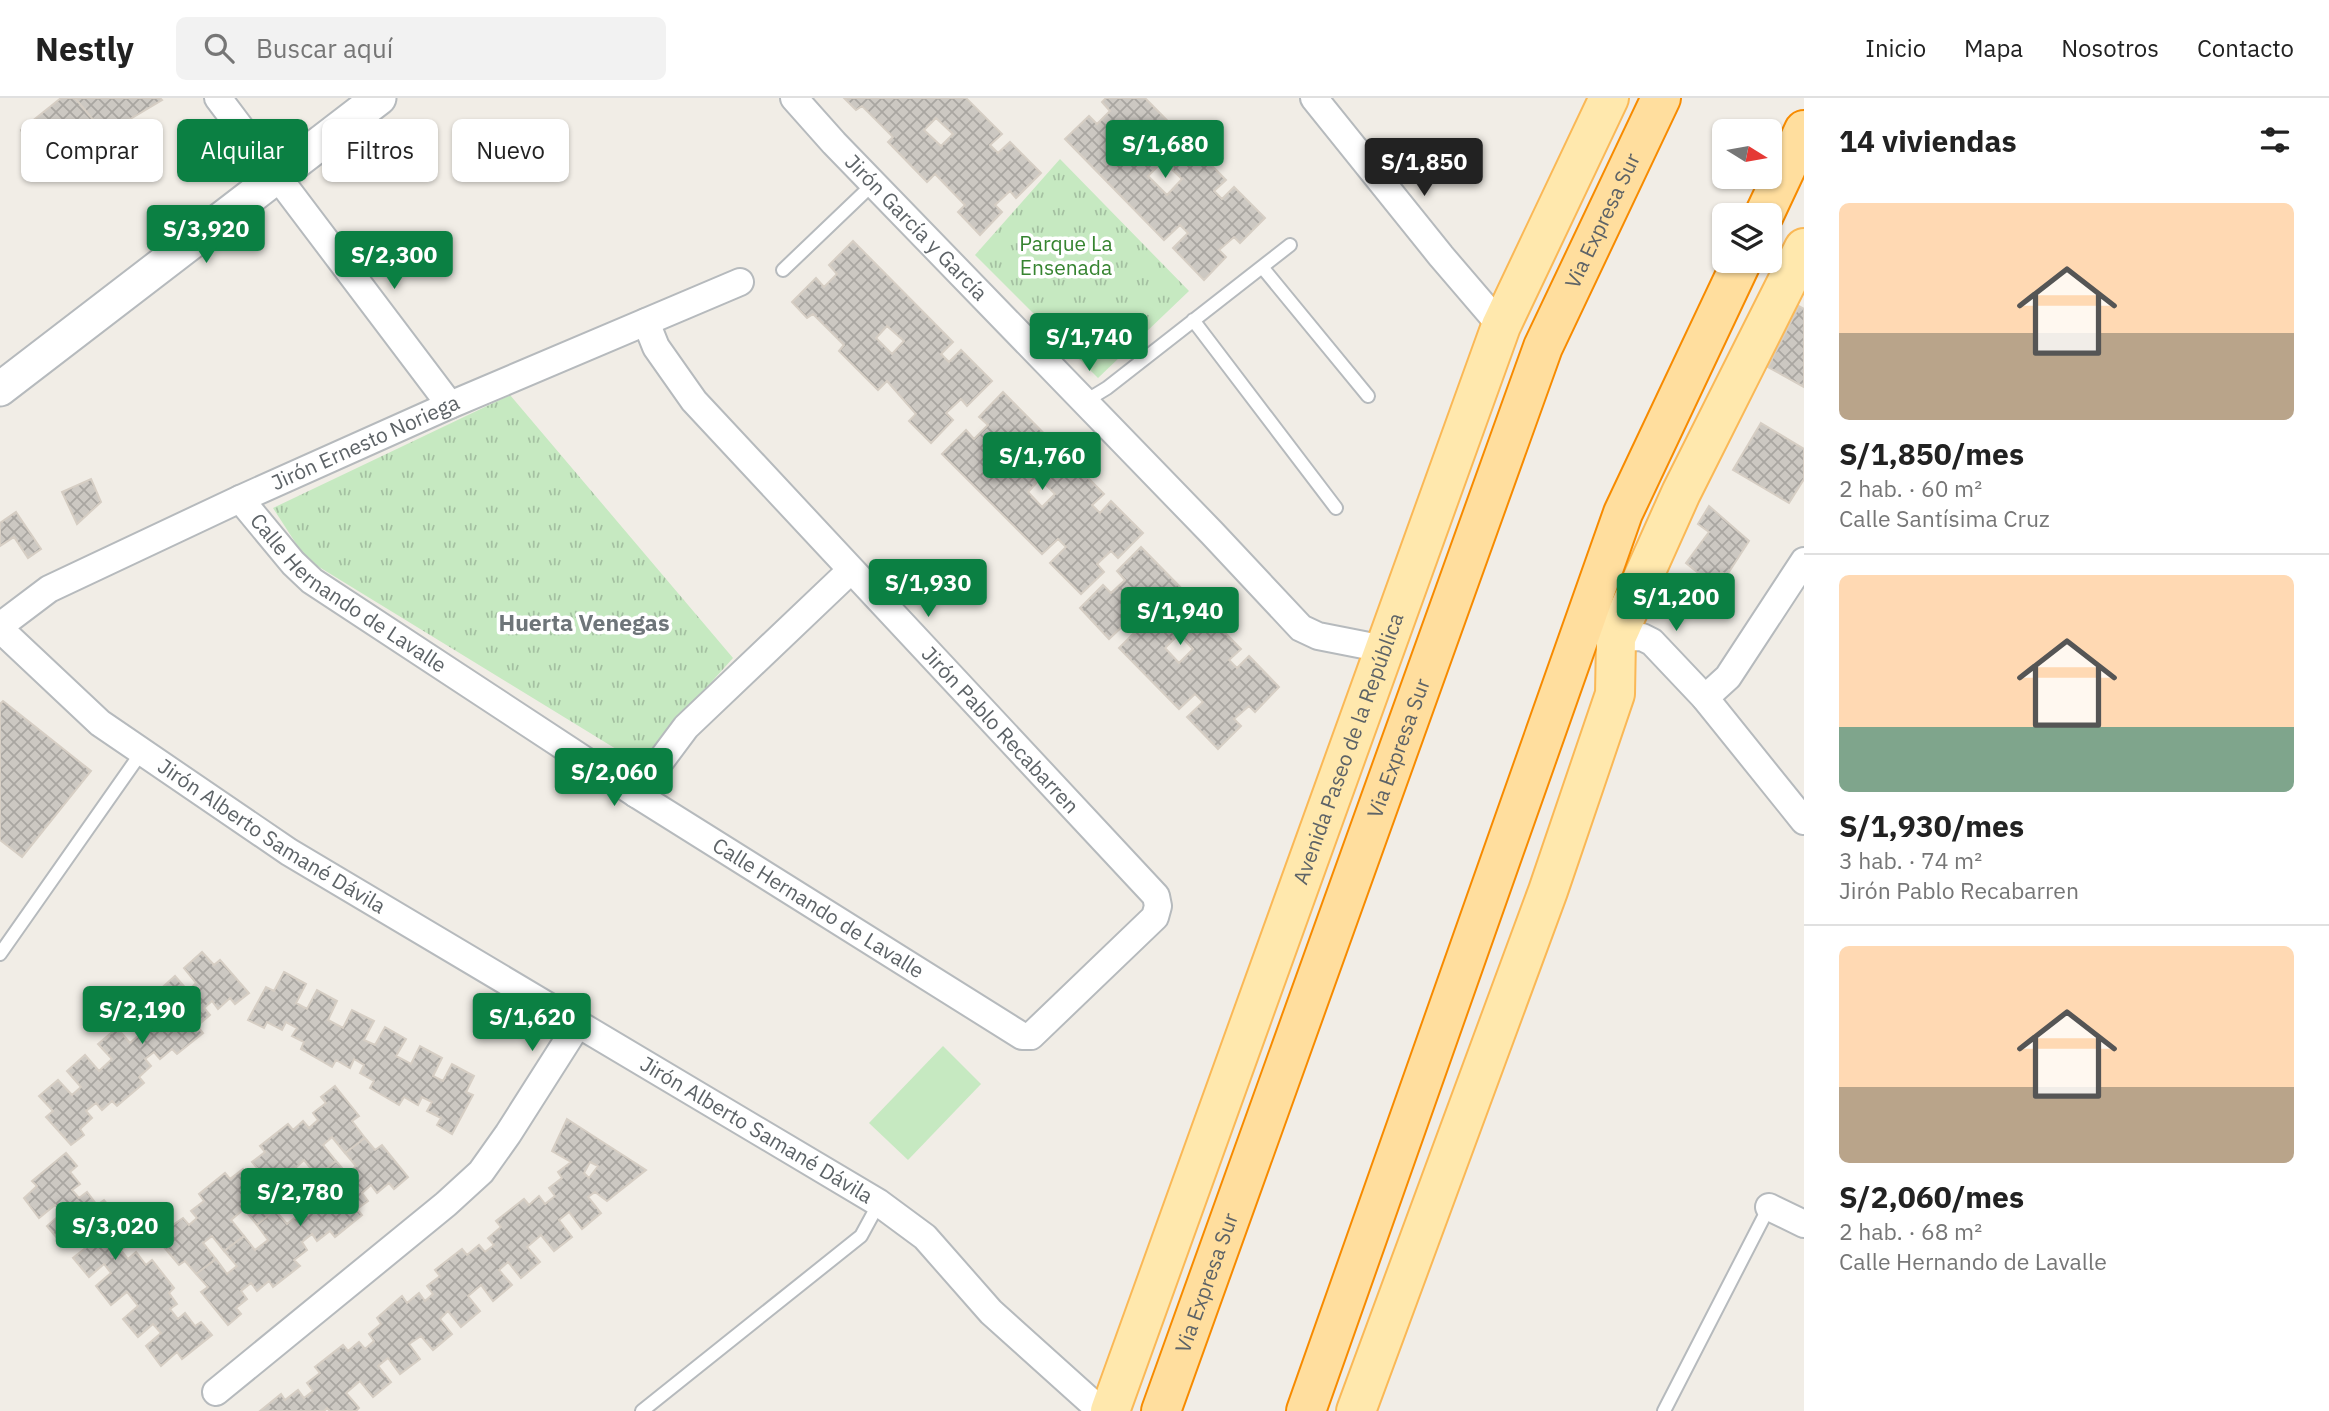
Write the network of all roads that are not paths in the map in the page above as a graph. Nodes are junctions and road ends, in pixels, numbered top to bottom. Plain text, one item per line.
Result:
1 (218, 98) edge
2 (379, 98) edge
3 (794, 98) edge
4 (1314, 98) edge
5 (1609, 98) edge
6 (1661, 98) edge
7 (234, 119) edge
8 (1804, 130) edge
9 (308, 153) edge
10 (270, 182) edge
11 (283, 182) edge
12 (873, 184) junction
13 (1770, 203) edge
14 (1290, 245) dead end
15 (1804, 248) edge
16 (1262, 267) junction
17 (783, 270) dead end
18 (1736, 273) edge
19 (740, 282) dead end
20 (1193, 320) junction
21 (646, 322) junction
22 (1501, 326) junction
23 (0, 389) edge
24 (1368, 396) dead end
25 (1084, 402) junction
26 (450, 405) junction
27 (240, 499) junction
28 (1336, 508) dead end
29 (1804, 561) edge
30 (850, 571) junction
31 (1796, 590) edge
32 (0, 628) edge
33 (1616, 638) junction
34 (1384, 649) junction
35 (1705, 698) junction
36 (141, 753) junction
37 (636, 794) junction
38 (1804, 821) edge
39 (0, 954) edge
40 (578, 1024) junction
41 (1031, 1036) joint
42 (879, 1203) junction
43 (1769, 1207) joint
44 (1804, 1224) edge
45 (216, 1392) dead end
46 (642, 1411) edge
47 (1101, 1411) edge
48 (1110, 1411) edge
49 (1161, 1411) edge
50 (1306, 1411) edge
51 (1356, 1411) edge
52 (1664, 1411) edge

1 - 7 street
2 - 9 street
3 - 12 street, Jirón García y García
4 - 22 street
5 - 22 main road, Avenida Paseo de la República
6 - 49 highway, Via Expresa Sur
8 - 13 highway
10 - 23 street
11 - 26 street
12 - 17 lane
12 - 25 street, Jirón García y García
14 - 16 lane
15 - 33 main road
16 - 20 lane
16 - 24 lane
18 - 50 highway
19 - 21 street, Jirón Ernesto Noriega
20 - 25 lane
20 - 28 lane
21 - 26 street, Jirón Ernesto Noriega
21 - 30 street, Jirón Pablo Recabarren
22 - 34 main road, Avenida Paseo de la República
25 - 34 street, Jirón García y García
26 - 27 street, Jirón Ernesto Noriega
27 - 32 street, Jirón Ernesto Noriega
27 - 37 street, Calle Hernando de Lavalle
29 - 31 street
30 - 37 street
30 - 41 street, Jirón Pablo Recabarren
31 - 35 street
32 - 36 street, Jirón Alberto Samané Dávila
33 - 35 street
33 - 51 main road
34 - 48 main road, Avenida Paseo de la República
35 - 38 street
36 - 39 lane
36 - 40 street, Jirón Alberto Samané Dávila
37 - 41 street, Calle Hernando de Lavalle
40 - 42 street, Jirón Alberto Samané Dávila
40 - 45 street
42 - 46 lane
42 - 47 street, Jirón Alberto Samané Dávila
43 - 44 street
43 - 52 lane

